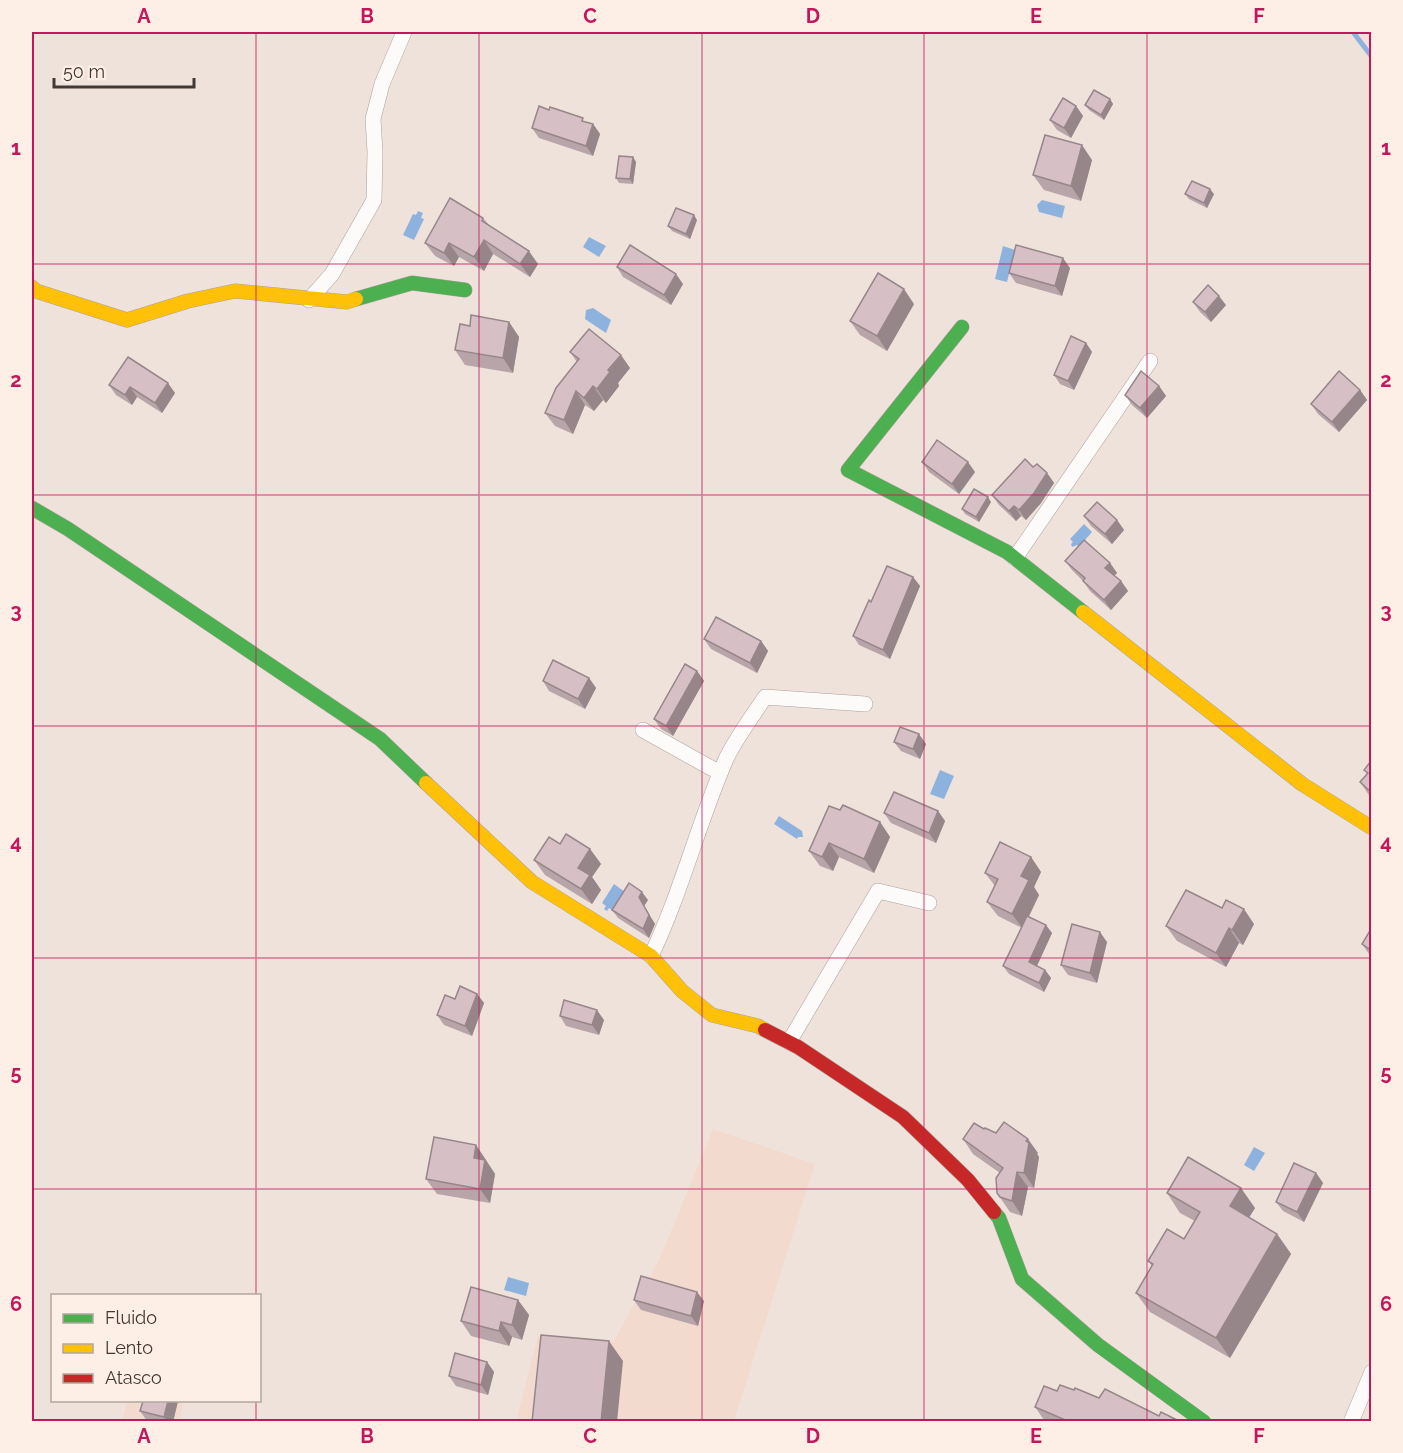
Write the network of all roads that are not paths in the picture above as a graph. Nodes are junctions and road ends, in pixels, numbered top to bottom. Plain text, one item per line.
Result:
1 (405, 32) edge
2 (32, 287) edge
3 (465, 290) dead end
4 (309, 300) junction
5 (962, 327) dead end
6 (1150, 361) dead end
7 (32, 508) edge
8 (1015, 558) junction
9 (865, 704) dead end
10 (643, 730) dead end
11 (720, 773) junction
12 (1371, 828) edge
13 (928, 903) dead end
14 (651, 956) junction
15 (789, 1042) junction
16 (1371, 1372) edge
17 (1204, 1422) edge
18 (1351, 1422) edge

1 - 4 street
2 - 4 street
3 - 4 street
5 - 8 street
6 - 8 street
7 - 14 street
8 - 12 street
9 - 11 street
10 - 11 street
11 - 14 street
13 - 15 street
14 - 15 street
15 - 17 street
16 - 18 street

